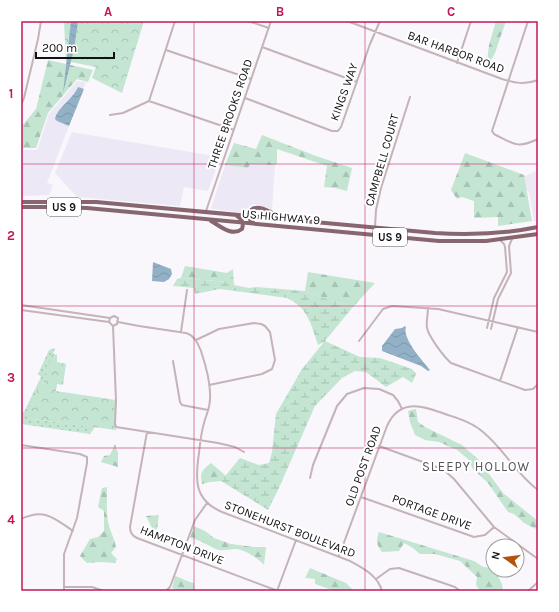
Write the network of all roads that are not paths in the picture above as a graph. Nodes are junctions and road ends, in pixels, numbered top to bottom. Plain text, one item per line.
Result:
1 (41, 21) edge
2 (175, 21) edge
3 (248, 21) edge
4 (271, 21) edge
5 (347, 21) edge
6 (380, 21) edge
7 (471, 21) edge
8 (528, 21) edge
9 (269, 28) junction
10 (376, 32) junction
11 (262, 47) junction
12 (166, 50) junction
13 (457, 63) junction
14 (251, 79) junction
15 (538, 80) edge
16 (508, 81) junction
17 (357, 82) junction
18 (410, 97) dead end
19 (245, 98) junction
20 (149, 101) junction
21 (21, 105) edge
22 (110, 115) dead end
23 (234, 130) junction
24 (538, 140) edge
25 (21, 202) edge
26 (21, 207) edge
27 (206, 212) junction
28 (236, 215) junction
29 (249, 217) junction
30 (209, 220) junction
31 (286, 220) junction
32 (243, 223) junction
33 (255, 224) junction
34 (538, 227) edge
35 (374, 228) junction
36 (538, 234) edge
37 (513, 238) junction
38 (500, 240) junction
39 (188, 290) dead end
40 (21, 305) edge
41 (428, 308) junction
42 (21, 310) edge
43 (110, 318) junction
44 (488, 320) junction
45 (493, 321) junction
46 (109, 322) junction
47 (118, 322) junction
48 (113, 326) junction
49 (518, 327) junction
50 (487, 328) dead end
51 (491, 328) dead end
52 (181, 332) junction
53 (538, 332) edge
54 (196, 340) junction
55 (359, 341) dead end
56 (173, 361) dead end
57 (500, 381) junction
58 (538, 384) edge
59 (209, 385) junction
60 (402, 409) junction
61 (208, 410) junction
62 (147, 432) junction
63 (201, 440) junction
64 (21, 445) edge
65 (380, 446) junction
66 (244, 452) dead end
67 (310, 478) dead end
68 (538, 490) edge
69 (361, 497) junction
70 (207, 503) junction
71 (21, 518) edge
72 (494, 527) junction
73 (73, 531) junction
74 (296, 540) junction
75 (182, 555) junction
76 (339, 556) junction
77 (538, 559) edge
78 (376, 579) junction
79 (538, 582) edge
80 (64, 588) junction
81 (64, 591) edge
82 (104, 591) edge
83 (166, 591) edge
84 (278, 591) edge
85 (382, 591) edge
86 (460, 591) edge
87 (528, 591) edge

1 - 21 street
2 - 12 street
3 - 9 street
4 - 9 street, THREE BROOKS ROAD
5 - 10 street, BAR HARBOR ROAD
6 - 10 street, KINGS WAY
7 - 13 street
8 - 16 street
9 - 11 street, THREE BROOKS ROAD
10 - 13 street, BAR HARBOR ROAD
10 - 17 street, KINGS WAY
11 - 14 street, THREE BROOKS ROAD
11 - 17 street
12 - 14 street
12 - 20 street
13 - 16 street, BAR HARBOR ROAD
14 - 19 street, THREE BROOKS ROAD
15 - 16 street, BAR HARBOR ROAD
16 - 24 street
17 - 19 street, KINGS WAY
18 - 35 street, CAMPBELL COURT
19 - 23 street, THREE BROOKS ROAD
20 - 22 street
20 - 23 street
23 - 27 street, THREE BROOKS ROAD
25 - 27 highway, US HIGHWAY 9 / US 9
26 - 30 highway, US HIGHWAY 9 / US 9
27 - 28 highway, US HIGHWAY 9 / US 9
28 - 29 highway, US HIGHWAY 9 / US 9
28 - 32 highway
29 - 31 highway, US HIGHWAY 9 / US 9
29 - 31 highway
29 - 33 highway
30 - 32 highway, US HIGHWAY 9 / US 9
30 - 32 highway
31 - 35 highway, US HIGHWAY 9 / US 9
32 - 33 highway, US HIGHWAY 9 / US 9
33 - 38 highway, US HIGHWAY 9 / US 9
34 - 35 highway, US HIGHWAY 9 / US 9
36 - 37 highway, US HIGHWAY 9 / US 9
37 - 38 highway, US HIGHWAY 9 / US 9
37 - 45 street
38 - 44 street
39 - 52 street
40 - 43 street
41 - 44 street
41 - 55 street
41 - 57 street
42 - 46 street
43 - 46 street
43 - 47 street
44 - 45 street
44 - 50 street
45 - 49 street
45 - 51 street
46 - 48 street
47 - 48 street
47 - 52 street
48 - 62 street
49 - 53 street
49 - 57 street
52 - 54 street
54 - 59 street, STONEHURST BOULEVARD
54 - 59 street
56 - 61 street
57 - 58 street
59 - 61 street, STONEHURST BOULEVARD
60 - 65 street, OLD POST ROAD
60 - 67 street
60 - 68 street
61 - 63 street, STONEHURST BOULEVARD
62 - 63 street
62 - 75 street, HAMPTON DRIVE
63 - 66 street
63 - 70 street, STONEHURST BOULEVARD
64 - 73 street
65 - 69 street, OLD POST ROAD
65 - 72 street
69 - 72 street, PORTAGE DRIVE
69 - 76 street, OLD POST ROAD
70 - 74 street, STONEHURST BOULEVARD
70 - 75 street
71 - 73 street
72 - 77 street
73 - 80 street
74 - 76 street, STONEHURST BOULEVARD
74 - 84 street
75 - 83 street
75 - 84 street, HAMPTON DRIVE
76 - 78 street, STONEHURST BOULEVARD
78 - 85 street, STONEHURST BOULEVARD
78 - 86 street
79 - 87 street
80 - 81 street
80 - 82 street

